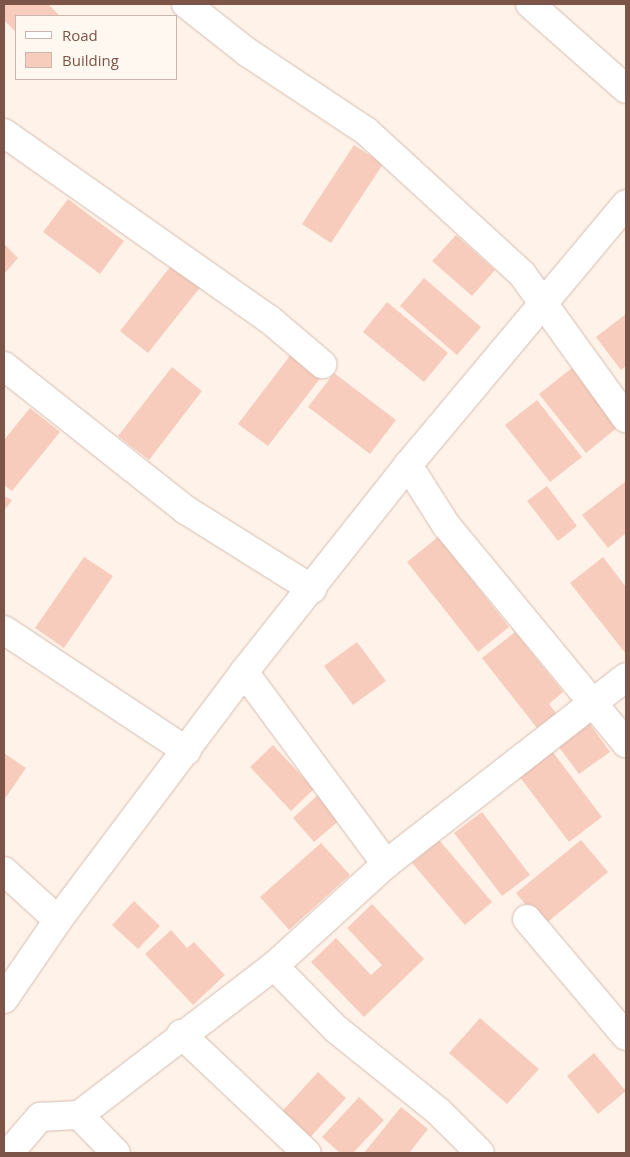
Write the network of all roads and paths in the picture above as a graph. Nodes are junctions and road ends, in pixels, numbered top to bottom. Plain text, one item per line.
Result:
1 (186, 4) edge
2 (530, 4) edge
3 (626, 89) edge
4 (4, 133) edge
5 (626, 204) edge
6 (541, 305) junction
7 (322, 364) dead end
8 (4, 366) edge
9 (626, 418) edge
10 (408, 465) junction
11 (312, 589) junction
12 (4, 630) edge
13 (244, 672) junction
14 (626, 677) edge
15 (593, 700) junction
16 (626, 743) edge
17 (187, 751) junction
18 (386, 864) junction
19 (4, 871) edge
20 (527, 918) dead end
21 (58, 920) junction
22 (274, 966) junction
23 (4, 999) edge
24 (181, 1034) junction
25 (626, 1036) edge
26 (79, 1115) junction
27 (9, 1153) edge
28 (116, 1153) edge
29 (307, 1153) edge
30 (480, 1153) edge

1 - 6 street
2 - 3 street
4 - 7 street
5 - 6 street
6 - 9 street
6 - 10 street
8 - 11 street
10 - 11 street
10 - 15 street
11 - 13 street
12 - 17 street
13 - 17 street
13 - 18 street
14 - 15 street
15 - 16 street
15 - 18 street
17 - 21 street
18 - 22 street
19 - 21 street
20 - 25 street
21 - 23 street
22 - 24 street
22 - 30 street
24 - 26 street
24 - 29 street
26 - 27 street
26 - 28 street

